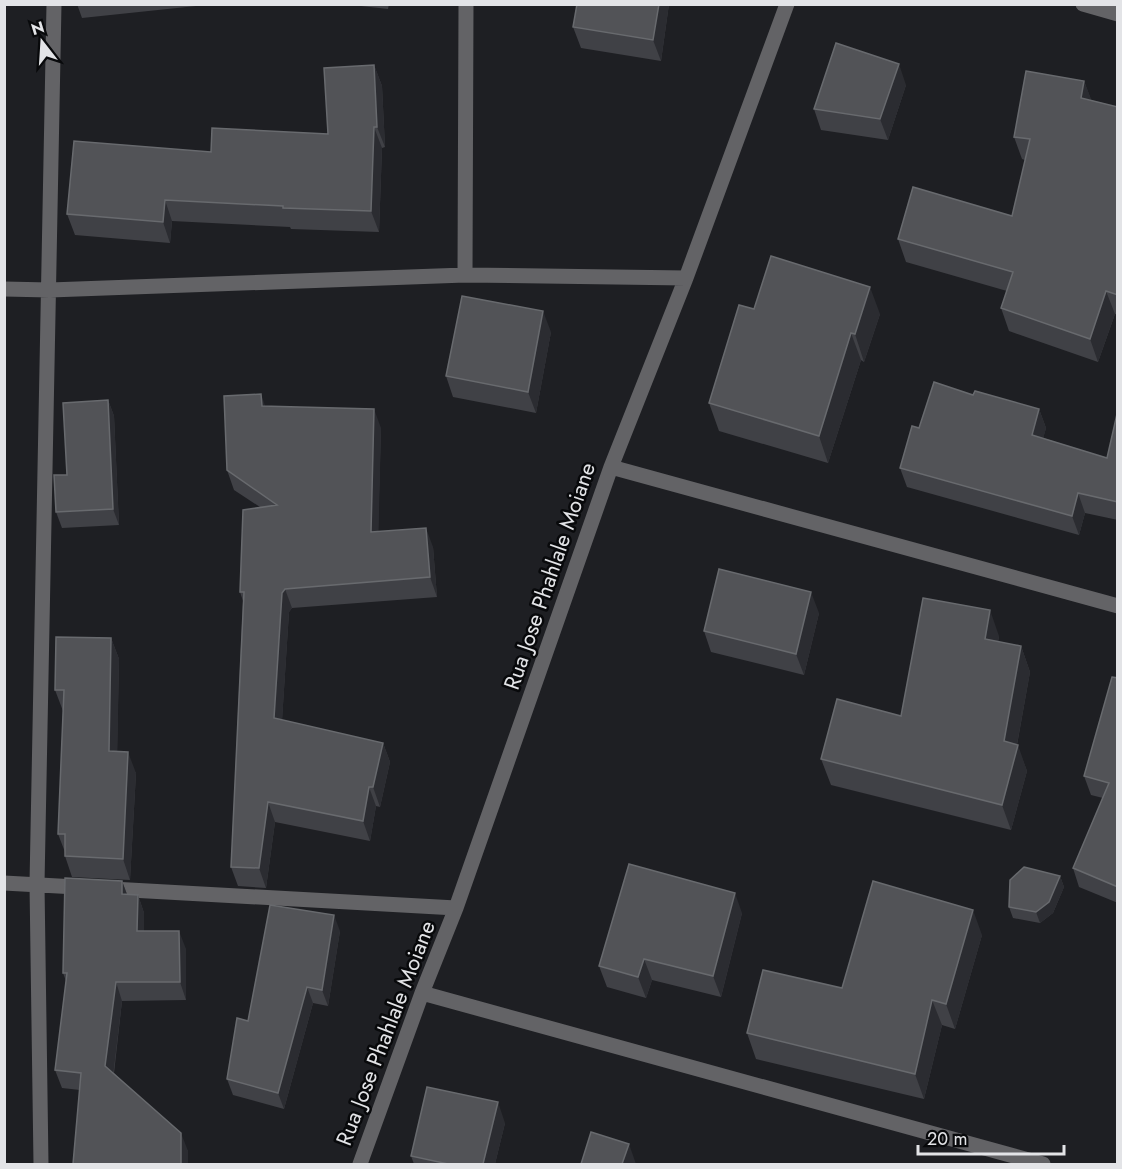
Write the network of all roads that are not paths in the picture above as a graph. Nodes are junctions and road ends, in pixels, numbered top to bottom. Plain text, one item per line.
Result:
1 (54, 4) edge
2 (466, 4) edge
3 (787, 4) edge
4 (1083, 4) edge
5 (1118, 14) edge
6 (465, 274) junction
7 (686, 278) junction
8 (4, 289) edge
9 (50, 290) junction
10 (611, 467) junction
11 (1118, 606) edge
12 (4, 883) edge
13 (37, 884) junction
14 (456, 908) junction
15 (422, 993) junction
16 (41, 1164) edge
17 (360, 1164) edge
18 (1043, 1164) edge

1 - 9 street
2 - 6 street
3 - 7 street, Rua Jose Phahlale Moiane
4 - 5 street
6 - 7 street
6 - 9 street
7 - 10 street, Rua Jose Phahlale Moiane
8 - 9 street
9 - 13 street
10 - 11 street
10 - 14 street, Rua Jose Phahlale Moiane
12 - 13 street
13 - 14 street
13 - 16 street
14 - 15 street, Rua Jose Phahlale Moiane
15 - 17 street, Rua Jose Phahlale Moiane
15 - 18 street

